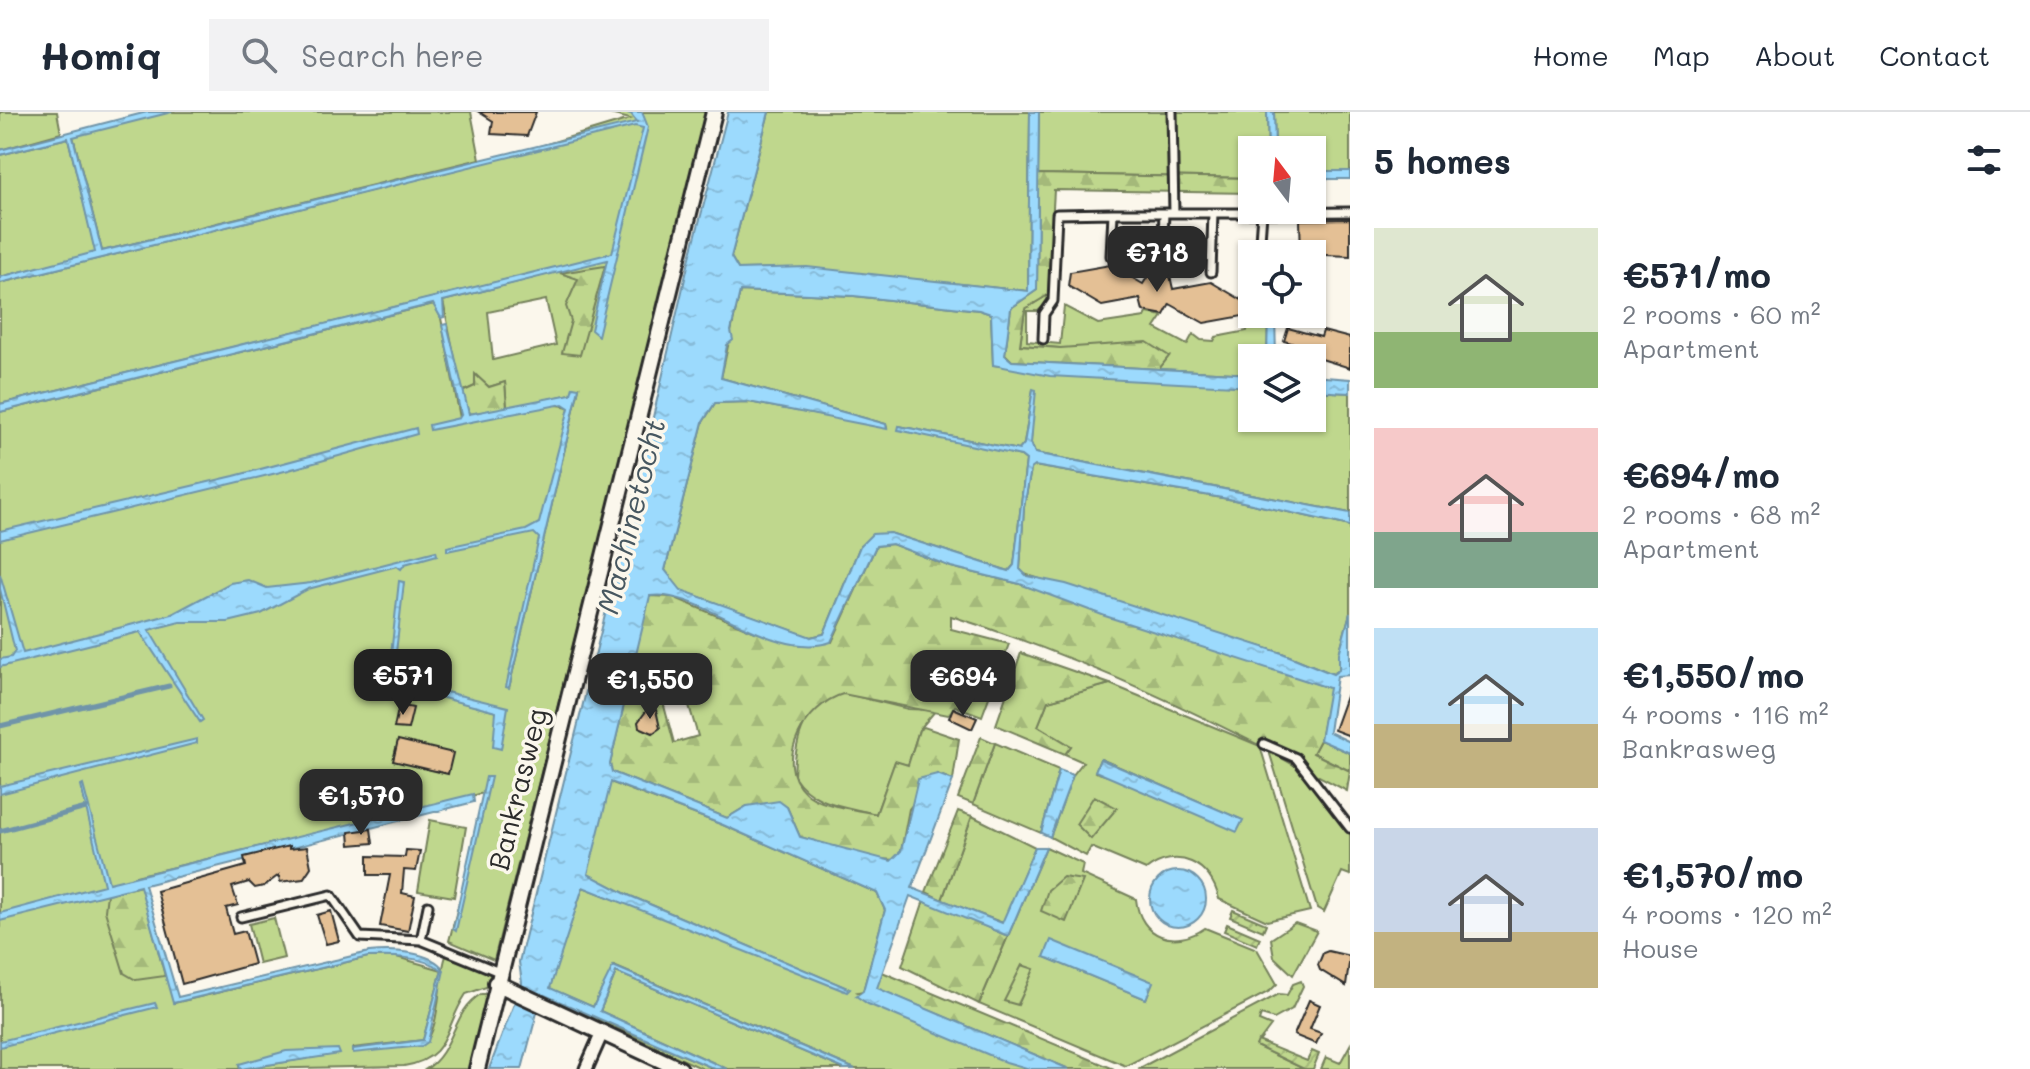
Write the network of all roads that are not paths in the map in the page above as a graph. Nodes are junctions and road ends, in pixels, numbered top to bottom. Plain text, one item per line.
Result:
1 (714, 112) edge
2 (1172, 112) edge
3 (1326, 212) edge
4 (1350, 212) edge
5 (1113, 213) junction
6 (1164, 213) junction
7 (1174, 213) junction
8 (1213, 213) junction
9 (1238, 213) edge
10 (1111, 256) dead end
11 (1162, 261) dead end
12 (1211, 272) dead end
13 (1043, 339) dead end
14 (1264, 744) dead end
15 (1350, 828) edge
16 (428, 906) dead end
17 (241, 917) dead end
18 (421, 940) junction
19 (498, 978) junction
20 (602, 1033) junction
21 (477, 1069) edge
22 (586, 1069) edge
23 (680, 1069) edge

1 - 19 street, Bankrasweg
2 - 7 lane
3 - 4 lane
5 - 6 lane
5 - 10 lane
5 - 13 lane
6 - 7 lane
6 - 11 lane
7 - 8 lane
8 - 9 lane
8 - 12 lane
14 - 15 lane
16 - 18 lane
17 - 18 lane
18 - 19 lane
19 - 20 street
19 - 21 street, Bankrasweg
20 - 22 street
20 - 23 street

